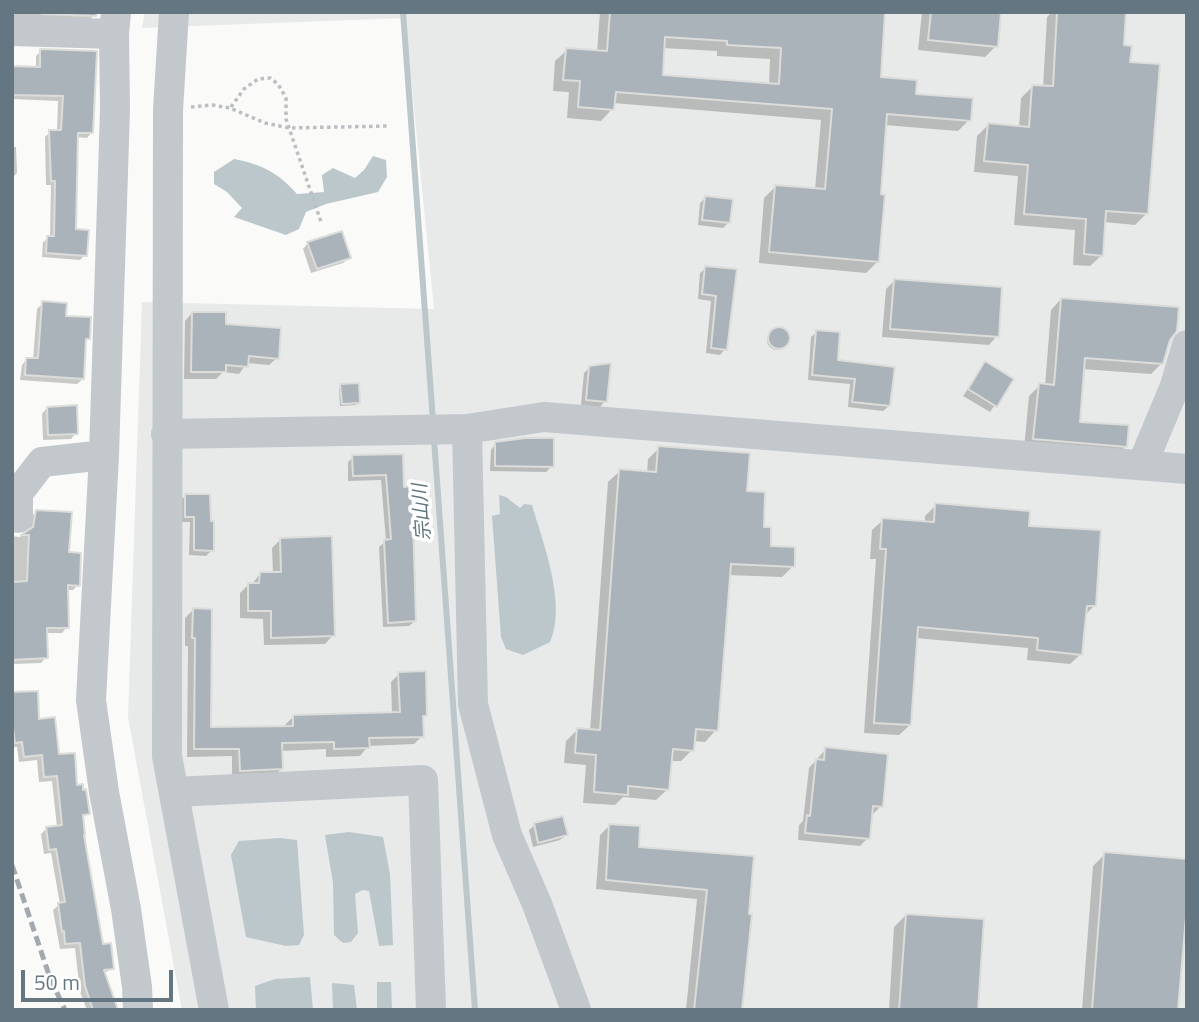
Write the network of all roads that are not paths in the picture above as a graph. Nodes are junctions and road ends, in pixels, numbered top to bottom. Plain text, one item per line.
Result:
1 (174, 12) edge
2 (115, 23) edge
3 (12, 31) edge
4 (1187, 345) edge
5 (446, 429) junction
6 (166, 434) junction
7 (104, 455) junction
8 (1142, 465) junction
9 (1187, 470) edge
10 (18, 518) dead end
11 (174, 792) junction
12 (138, 1010) edge
13 (214, 1010) edge
14 (431, 1010) edge
15 (576, 1010) edge

1 - 6 street
2 - 3 street
2 - 7 street
4 - 8 street
5 - 6 street
5 - 8 street
5 - 15 street
6 - 11 street
7 - 10 street
7 - 12 street
8 - 9 street
11 - 13 street
11 - 14 street

